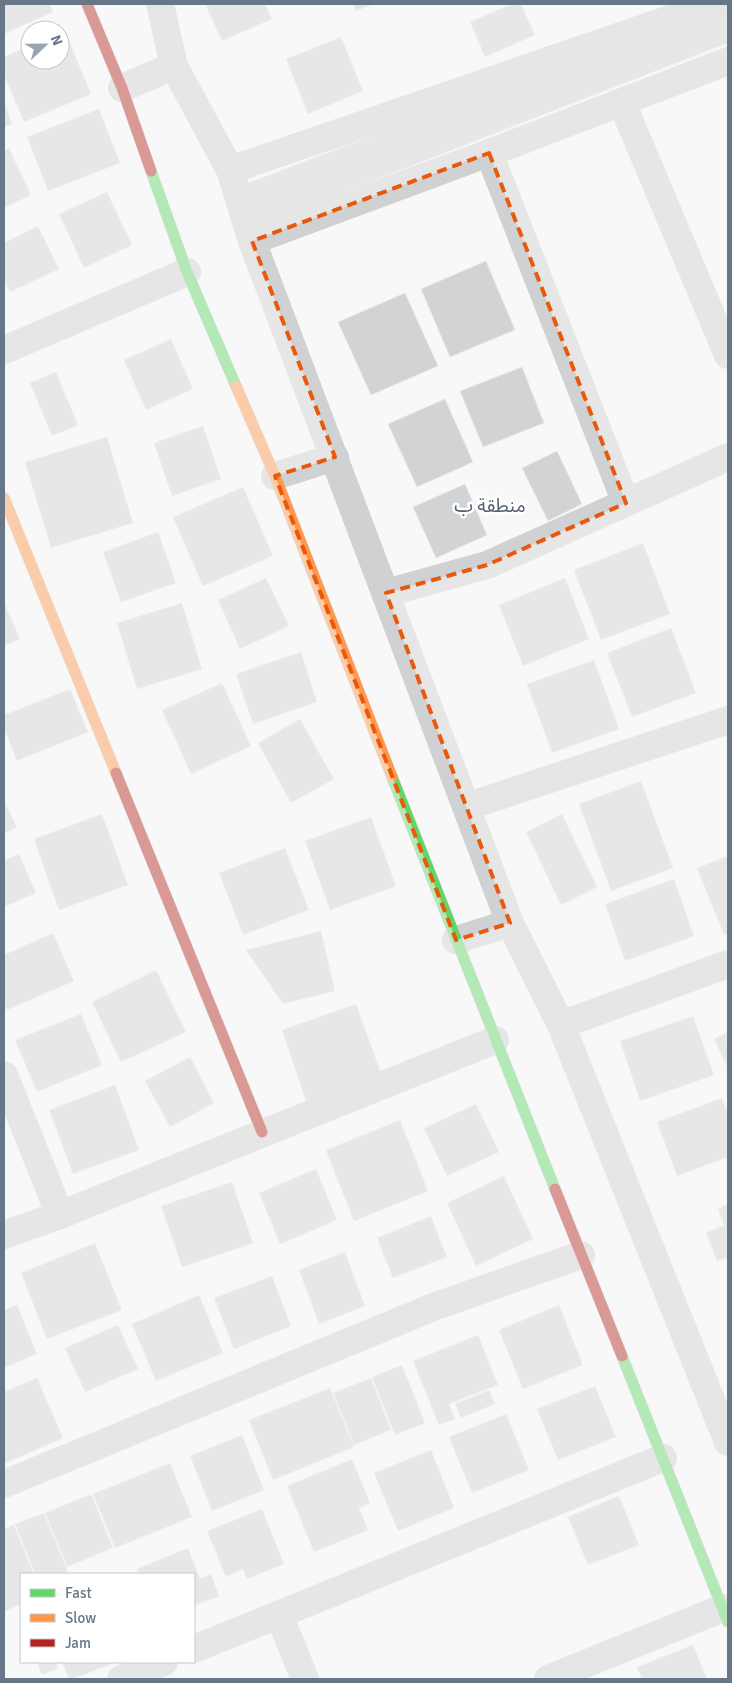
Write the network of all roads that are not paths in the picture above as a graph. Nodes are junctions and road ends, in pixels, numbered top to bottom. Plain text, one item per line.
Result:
1 (87, 4) edge
2 (160, 4) edge
3 (714, 4) edge
4 (728, 61) edge
5 (174, 66) junction
6 (122, 88) junction
7 (622, 103) junction
8 (489, 153) junction
9 (230, 170) junction
10 (252, 242) junction
11 (186, 272) junction
12 (4, 350) edge
13 (728, 355) edge
14 (335, 457) junction
15 (728, 457) edge
16 (275, 476) junction
17 (4, 498) edge
18 (626, 503) junction
19 (386, 593) junction
20 (728, 720) edge
21 (466, 807) junction
22 (510, 923) junction
23 (456, 940) junction
24 (728, 964) edge
25 (561, 1025) junction
26 (495, 1040) junction
27 (4, 1075) edge
28 (262, 1132) junction
29 (60, 1215) junction
30 (4, 1235) edge
31 (581, 1255) junction
32 (728, 1442) edge
33 (663, 1458) junction
34 (4, 1484) edge
35 (279, 1615) junction
36 (726, 1615) edge
37 (195, 1650) edge
38 (161, 1663) edge
39 (121, 1679) edge
40 (305, 1679) edge
41 (548, 1679) edge

1 - 6 street
2 - 5 street
3 - 9 street
4 - 7 street
5 - 6 street
5 - 9 street
6 - 11 street
7 - 8 street
7 - 13 street
8 - 10 street
8 - 18 street
9 - 10 street
10 - 14 street
11 - 12 street
11 - 16 street
14 - 16 street
14 - 19 street
15 - 18 street
16 - 23 street
17 - 28 street
18 - 19 street
19 - 21 street
20 - 21 street
21 - 22 street
22 - 23 street
22 - 25 street
23 - 26 street
24 - 25 street
25 - 32 street
26 - 28 street
26 - 31 street
27 - 29 street
28 - 29 street
29 - 30 street
31 - 33 street
31 - 34 street
33 - 35 street
33 - 36 street
35 - 37 street
35 - 40 street
36 - 41 street
38 - 39 street

